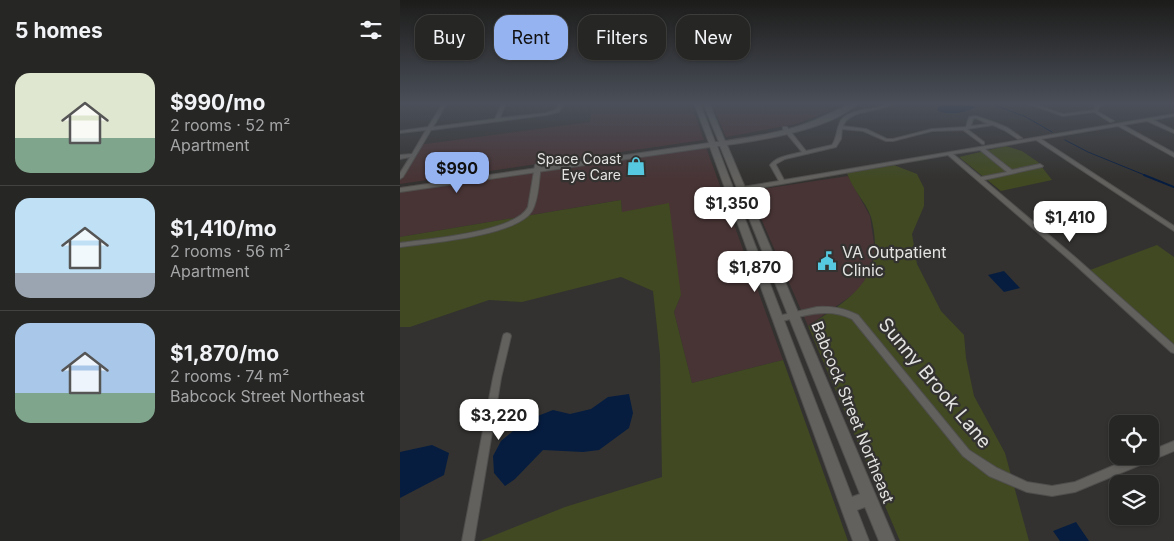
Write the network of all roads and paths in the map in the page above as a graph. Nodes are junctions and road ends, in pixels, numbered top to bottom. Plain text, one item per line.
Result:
1 (428, 128) edge
2 (430, 128) edge
3 (706, 128) edge
4 (717, 128) edge
5 (791, 128) edge
6 (792, 128) edge
7 (840, 128) edge
8 (850, 128) edge
9 (970, 128) edge
10 (1002, 128) edge
11 (1098, 128) edge
12 (1124, 128) edge
13 (966, 129) junction
14 (786, 130) junction
15 (400, 132) edge
16 (1020, 138) dead end
17 (1038, 138) junction
18 (722, 141) junction
19 (711, 143) junction
20 (981, 146) junction
21 (805, 153) junction
22 (950, 154) junction
23 (1174, 155) edge
24 (414, 156) junction
25 (400, 157) edge
26 (1040, 166) dead end
27 (538, 168) junction
28 (1011, 172) junction
29 (400, 177) edge
30 (980, 179) junction
31 (781, 180) dead end
32 (400, 185) edge
33 (400, 190) edge
34 (741, 190) junction
35 (730, 192) junction
36 (1174, 229) edge
37 (400, 245) edge
38 (794, 315) junction
39 (778, 318) junction
40 (507, 336) dead end
41 (1174, 350) edge
42 (1174, 446) edge
43 (1159, 452) edge
44 (1128, 465) edge
45 (869, 498) junction
46 (848, 506) junction
47 (468, 541) edge
48 (861, 541) edge
49 (887, 541) edge

1 - 15 street
2 - 24 street
3 - 19 main road
4 - 18 main road, Babcock Street Northeast
5 - 14 main road
6 - 14 main road
7 - 21 street
8 - 13 street
9 - 13 street
10 - 16 street
11 - 17 street
12 - 23 street
13 - 20 street
14 - 18 main road
14 - 21 street
17 - 20 street
17 - 36 street
18 - 19 main road
18 - 34 main road, Babcock Street Northeast
19 - 27 main road
19 - 35 main road
20 - 22 street
20 - 28 street
21 - 31 street
22 - 30 street
22 - 34 street
24 - 25 street
24 - 29 street
26 - 28 street
27 - 32 main road
27 - 33 main road
27 - 37 street
28 - 30 street
30 - 41 street
34 - 35 street
34 - 38 main road, Babcock Street Northeast
35 - 39 main road
38 - 39 street, Sunny Brook Lane
38 - 44 street, Sunny Brook Lane
38 - 45 main road, Babcock Street Northeast
39 - 46 main road
40 - 47 street
42 - 43 street, Sunny Brook Lane
45 - 46 main road
45 - 49 main road, Babcock Street Northeast
46 - 48 main road

